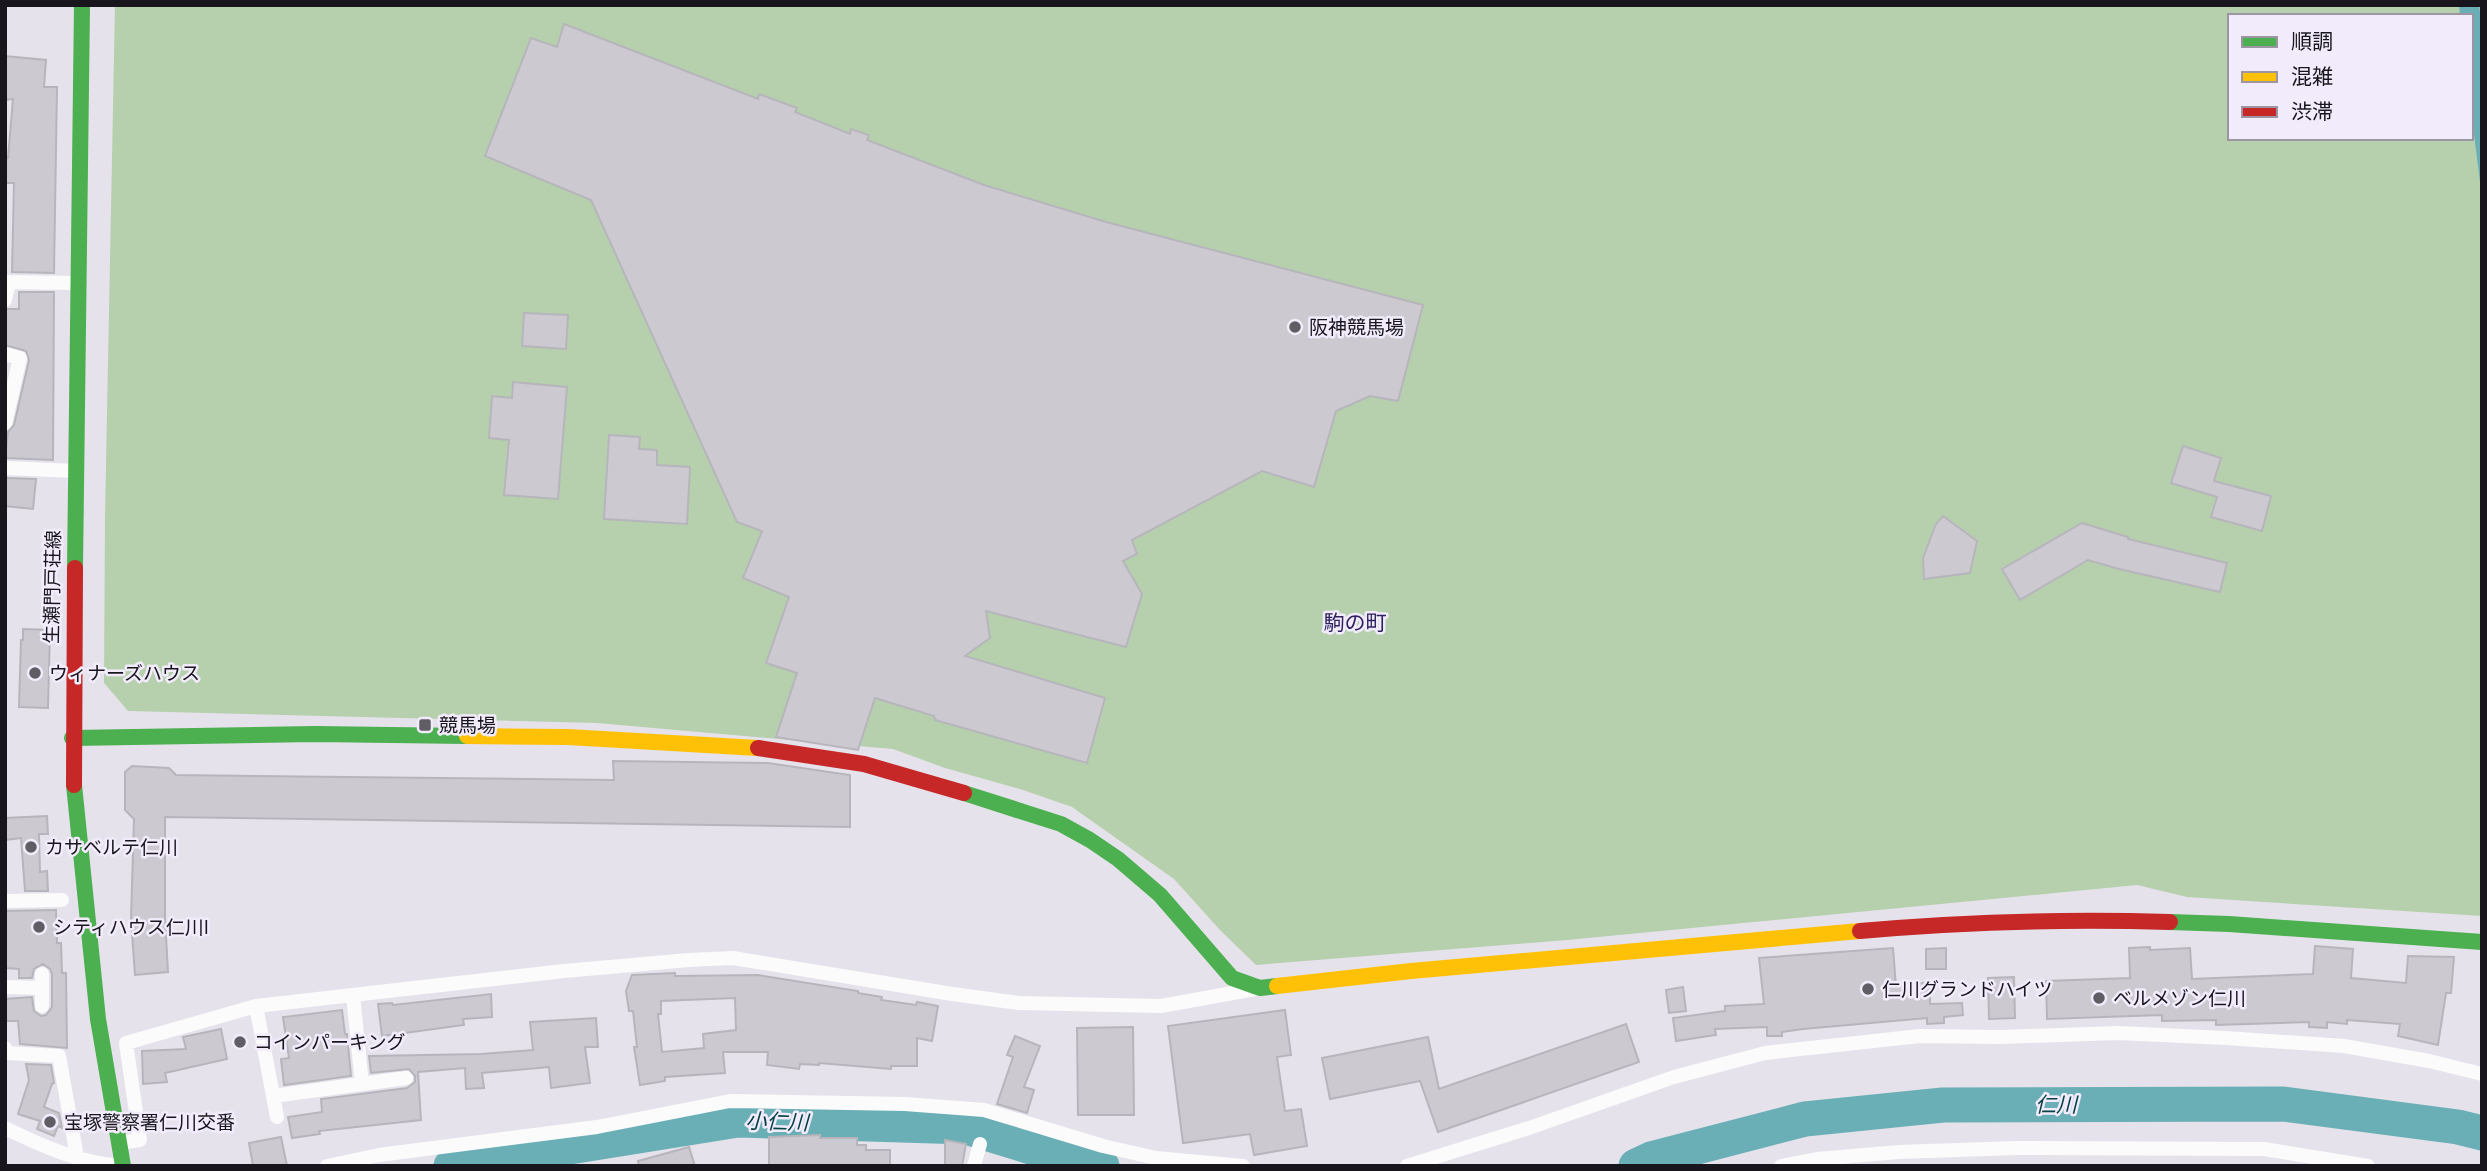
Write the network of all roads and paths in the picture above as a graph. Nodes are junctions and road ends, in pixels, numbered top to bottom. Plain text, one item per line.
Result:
1 (82, 5) edge
2 (7, 282) edge
3 (77, 284) junction
4 (5, 300) edge
5 (5, 354) edge
6 (5, 424) edge
7 (5, 468) edge
8 (75, 471) junction
9 (72, 738) junction
10 (62, 900) dead end
11 (5, 901) edge
12 (2482, 942) edge
13 (5, 987) edge
14 (1260, 988) junction
15 (353, 995) junction
16 (43, 1006) dead end
17 (256, 1006) junction
18 (6, 1050) edge
19 (2482, 1074) edge
20 (406, 1078) dead end
21 (362, 1084) junction
22 (273, 1096) junction
23 (277, 1117) dead end
24 (5, 1128) edge
25 (119, 1143) junction
26 (980, 1144) dead end
27 (77, 1157) junction
28 (122, 1166) edge
29 (327, 1166) edge
30 (974, 1166) edge
31 (1243, 1166) edge
32 (1406, 1166) edge
33 (1781, 1166) edge
34 (2368, 1166) edge

1 - 3 street, 生瀬門戸荘線
2 - 3 street
2 - 4 street
3 - 8 street, 生瀬門戸荘線
5 - 6 street
7 - 8 street
8 - 9 street, 生瀬門戸荘線
9 - 14 street
9 - 25 street, 生瀬門戸荘線
10 - 11 street
12 - 14 street
13 - 16 street
14 - 15 street
15 - 17 street
15 - 21 street
17 - 22 street
17 - 25 street
18 - 27 street
19 - 32 street
20 - 21 street
21 - 22 street
22 - 23 street
24 - 27 street
25 - 28 street, 生瀬門戸荘線
26 - 30 street
27 - 28 street
29 - 31 street
33 - 34 street

